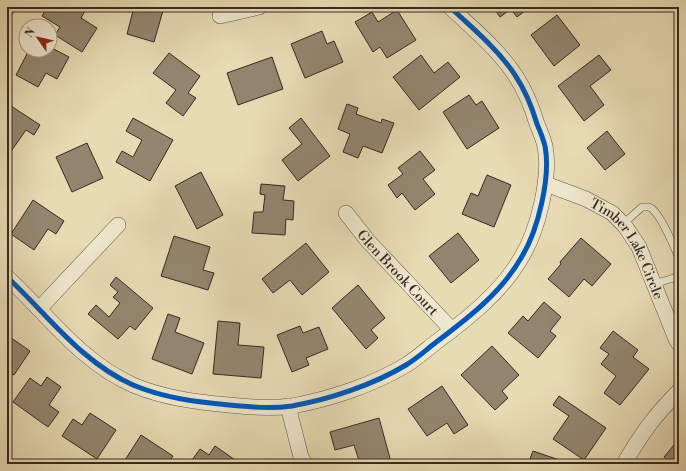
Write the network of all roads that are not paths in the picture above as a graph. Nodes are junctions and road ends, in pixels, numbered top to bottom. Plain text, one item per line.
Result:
1 (259, 7) edge
2 (450, 7) edge
3 (220, 16) dead end
4 (546, 184) junction
5 (346, 212) dead end
6 (623, 224) junction
7 (118, 225) dead end
8 (679, 258) edge
9 (679, 275) edge
10 (7, 277) edge
11 (654, 284) junction
12 (39, 309) junction
13 (452, 330) junction
14 (679, 344) edge
15 (679, 391) edge
16 (288, 406) junction
17 (304, 464) edge
18 (624, 464) edge

1 - 3 street
2 - 4 street
4 - 6 street, Timber Lake Circle
4 - 13 street
5 - 13 street, Glen Brook Court
6 - 8 lane
6 - 11 street, Timber Lake Circle
7 - 12 street
9 - 11 lane
10 - 12 street
11 - 14 street, Timber Lake Circle
12 - 16 street
13 - 16 street
15 - 18 street
16 - 17 street

